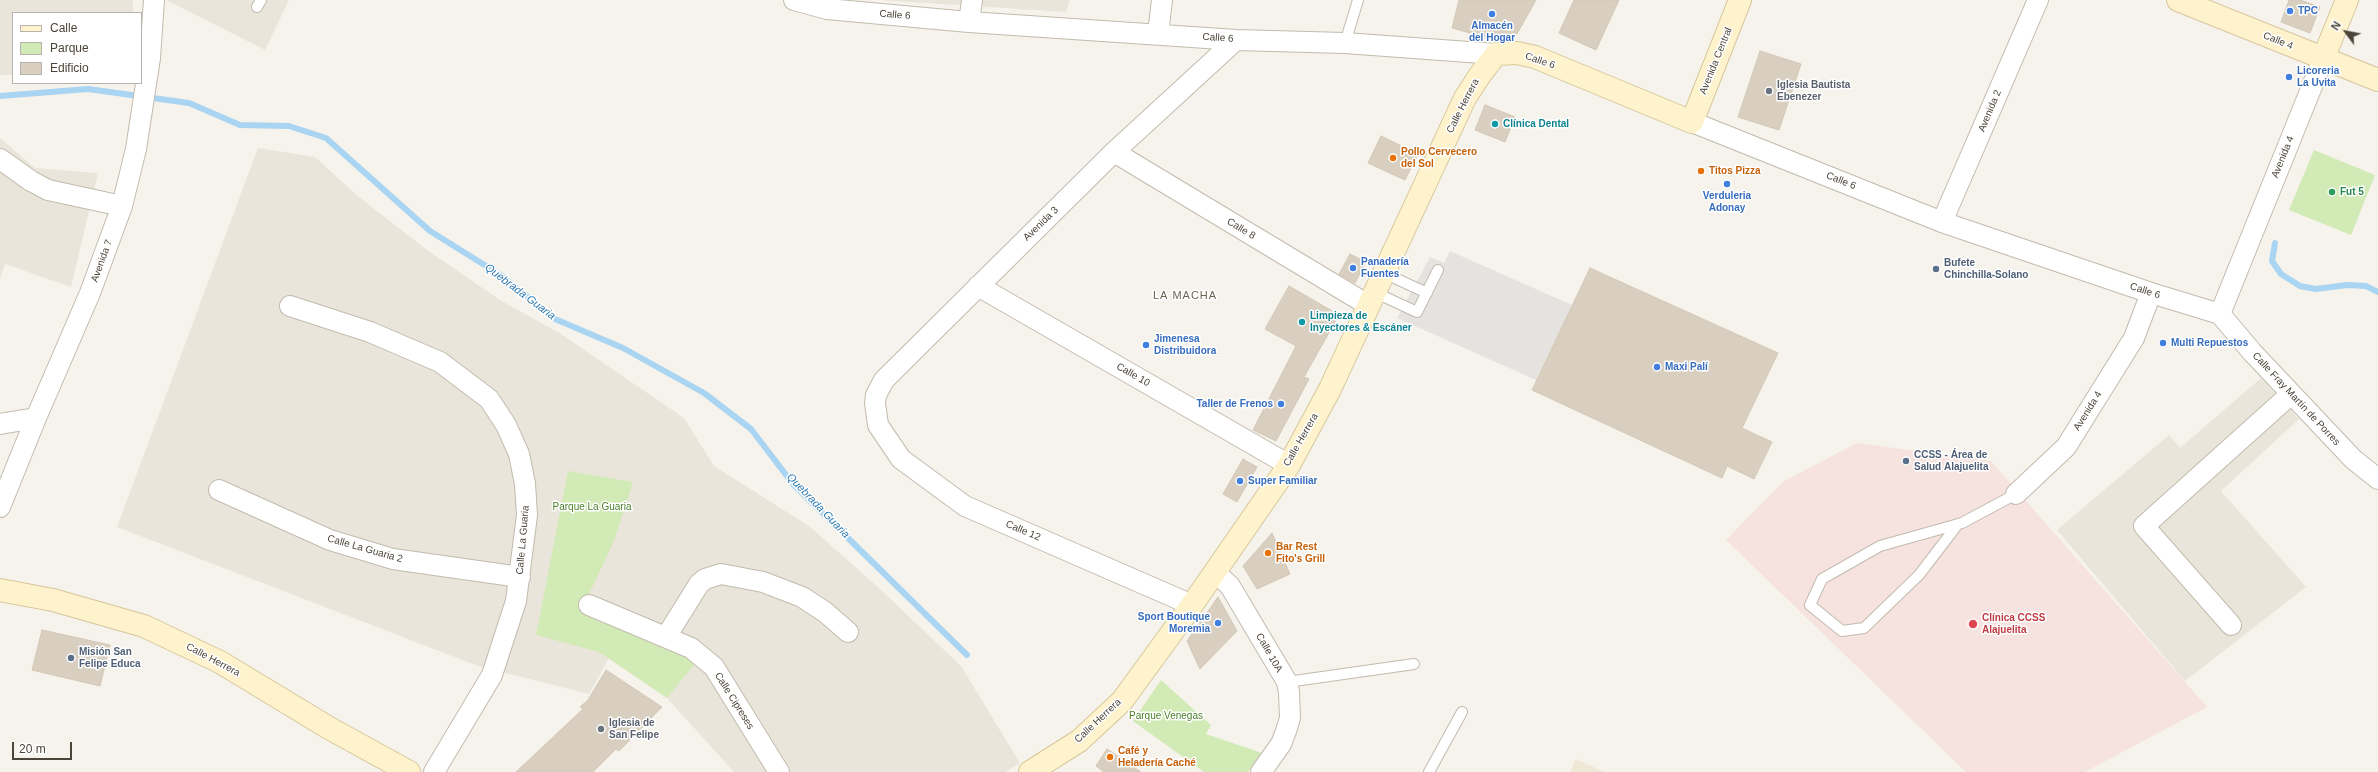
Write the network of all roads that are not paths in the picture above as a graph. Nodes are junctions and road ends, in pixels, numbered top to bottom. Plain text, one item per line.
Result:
1 (154, 0) edge
2 (794, 0) edge
3 (972, 0) edge
4 (1162, 0) edge
5 (1358, 0) edge
6 (1740, 0) edge
7 (2038, 0) edge
8 (2178, 0) edge
9 (2347, 0) edge
10 (969, 22) junction
11 (1158, 34) junction
12 (1236, 40) junction
13 (1345, 43) junction
14 (1496, 54) junction
15 (2323, 59) junction
16 (2378, 80) edge
17 (1692, 122) junction
18 (1114, 152) junction
19 (0, 159) edge
20 (122, 206) junction
21 (1942, 222) junction
22 (1438, 270) dead end
23 (1384, 273) junction
24 (978, 286) junction
25 (1427, 293) junction
26 (2151, 293) junction
27 (1371, 299) junction
28 (290, 306) dead end
29 (2220, 314) junction
30 (2291, 394) junction
31 (36, 418) junction
32 (0, 424) edge
33 (878, 425) joint
34 (1288, 465) junction
35 (2378, 480) edge
36 (219, 490) dead end
37 (2016, 494) joint
38 (0, 507) edge
39 (1958, 524) junction
40 (1215, 572) junction
41 (520, 578) junction
42 (0, 590) edge
43 (1192, 604) junction
44 (589, 605) dead end
45 (2231, 625) dead end
46 (848, 632) dead end
47 (666, 637) junction
48 (1414, 664) dead end
49 (1287, 682) junction
50 (1462, 712) dead end
51 (409, 772) edge
52 (434, 772) edge
53 (779, 772) edge
54 (1030, 772) edge
55 (1261, 772) edge
56 (1429, 772) edge

1 - 20 street, Avenida 7
2 - 10 street, Calle 6
3 - 10 street
4 - 11 street
5 - 13 lane
6 - 17 street, Avenida Central
7 - 21 street, Avenida 2
8 - 15 street, Calle 4
9 - 15 street, Avenida 4
10 - 11 street, Calle 6
11 - 12 street, Calle 6
12 - 13 street, Calle 6
12 - 18 street, Avenida 3
13 - 14 street, Calle 6
14 - 17 street, Calle 6
14 - 23 street, Calle Herrera
15 - 16 street, Calle 4
15 - 29 street, Avenida 4
17 - 21 street, Calle 6
18 - 24 street, Avenida 3
18 - 27 street, Calle 8
19 - 20 street
20 - 31 street, Avenida 7
21 - 26 street, Calle 6
22 - 25 lane
23 - 25 lane
23 - 27 street, Calle Herrera
24 - 33 street, Avenida 3
24 - 34 street, Calle 10
25 - 27 lane
26 - 29 street, Calle 6
26 - 37 street, Avenida 4
27 - 34 street, Calle Herrera
28 - 41 street, Calle La Guaria
29 - 30 street, Calle Fray Martín de Porres
30 - 35 street, Calle Fray Martín de Porres
30 - 45 street
31 - 32 street
31 - 38 street, Avenida 7
33 - 43 street, Calle 12
34 - 40 street, Calle Herrera
36 - 41 street, Calle La Guaria 2
37 - 39 lane
39 - 39 lane
40 - 43 street, Calle Herrera
40 - 49 street, Calle 10A
41 - 52 street, Calle La Guaria
42 - 51 street, Calle Herrera
43 - 54 street, Calle Herrera
44 - 47 street, Calle Cipreses
46 - 47 street
47 - 53 street, Calle Cipreses
48 - 49 lane
49 - 55 street, Calle 10A
50 - 56 lane

